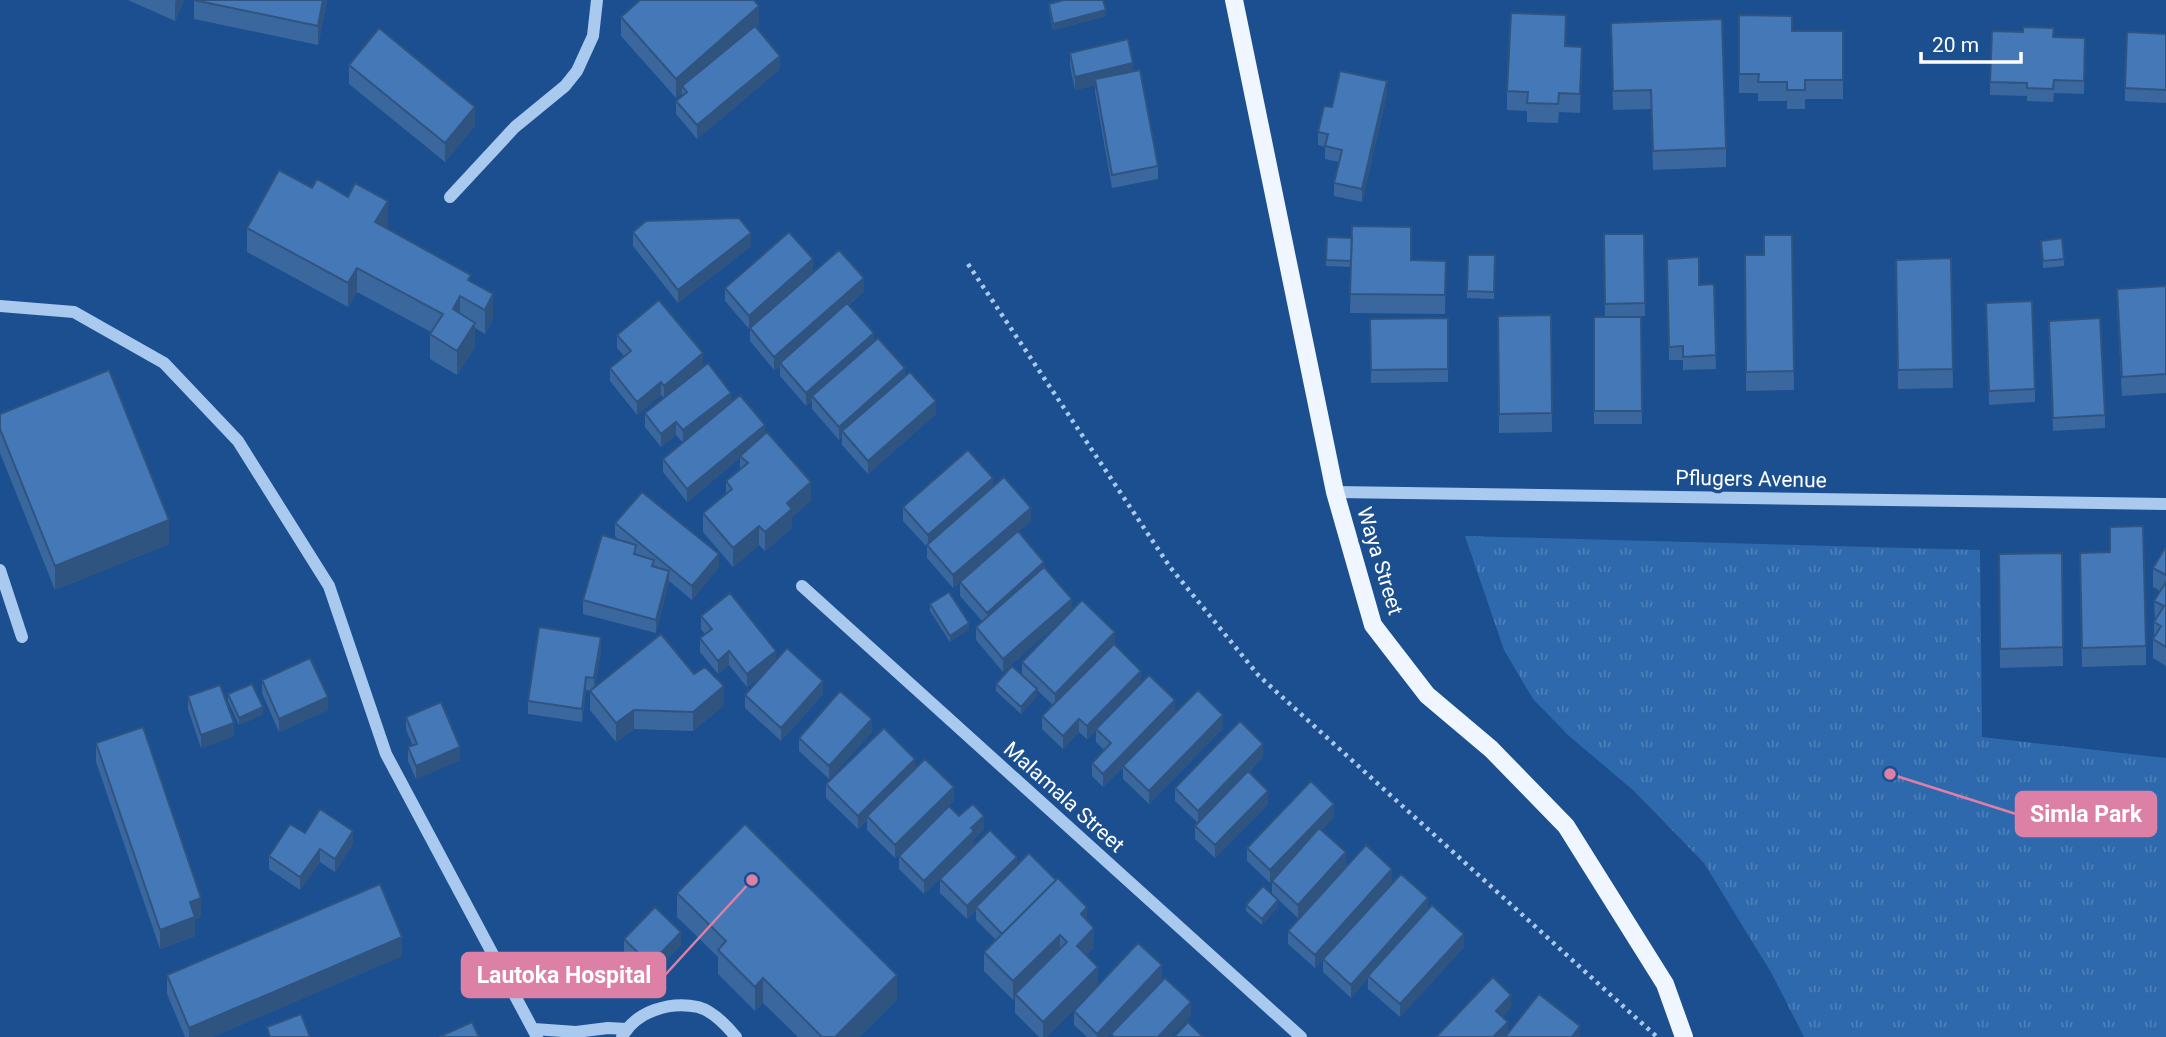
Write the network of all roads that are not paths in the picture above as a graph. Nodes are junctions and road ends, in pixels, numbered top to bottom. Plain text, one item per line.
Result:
1 (597, 0) edge
2 (1234, 0) edge
3 (450, 197) dead end
4 (0, 306) edge
5 (1335, 492) junction
6 (2166, 504) edge
7 (0, 570) edge
8 (802, 586) dead end
9 (23, 637) dead end
10 (535, 1033) edge
11 (624, 1033) edge
12 (736, 1037) edge
13 (1301, 1037) edge
14 (1684, 1037) edge

1 - 3 street
2 - 5 main road, Waya Street
4 - 10 street
5 - 6 street, Pflugers Avenue
5 - 14 main road, Waya Street
7 - 9 street
8 - 13 street, Malamala Street
10 - 11 street
11 - 12 street

